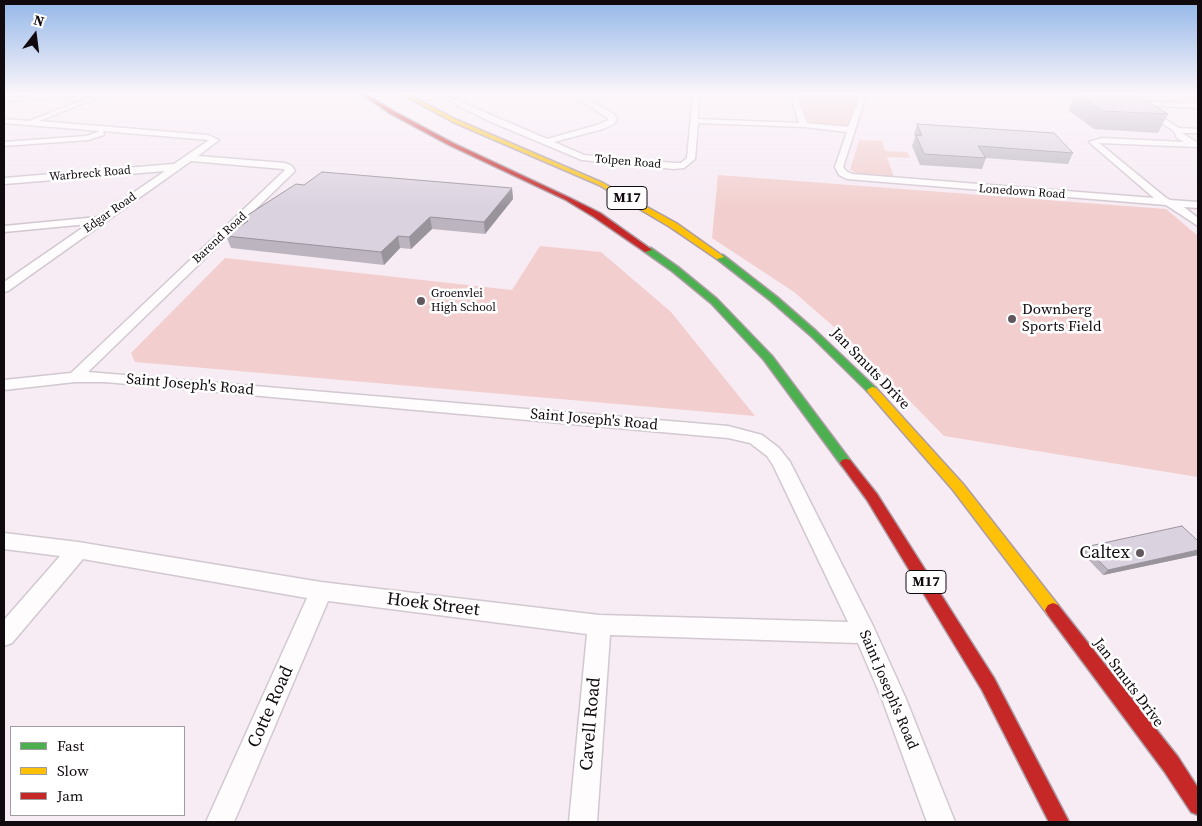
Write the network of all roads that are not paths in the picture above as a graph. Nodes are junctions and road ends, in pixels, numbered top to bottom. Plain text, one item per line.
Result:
1 (104, 132) edge
2 (142, 132) edge
3 (427, 132) edge
4 (479, 132) edge
5 (522, 132) edge
6 (583, 132) edge
7 (694, 132) edge
8 (850, 132) edge
9 (1178, 132) edge
10 (545, 142) junction
11 (4, 144) edge
12 (1197, 146) edge
13 (191, 158) junction
14 (177, 167) junction
15 (4, 181) edge
16 (1171, 203) junction
17 (1198, 205) edge
18 (100, 220) junction
19 (1198, 223) edge
20 (4, 229) edge
21 (4, 288) edge
22 (75, 377) junction
23 (4, 385) edge
24 (4, 541) edge
25 (78, 550) junction
26 (321, 591) junction
27 (599, 625) junction
28 (865, 633) junction
29 (4, 636) edge
30 (1198, 805) edge
31 (220, 822) edge
32 (583, 822) edge
33 (941, 822) edge
34 (1059, 822) edge

1 - 11 street
2 - 13 street, Edgar Road
3 - 34 main road, M17
4 - 30 main road, Jan Smuts Drive / M17
5 - 10 street, Tolpen Road
6 - 10 street
7 - 10 street, Tolpen Road
8 - 16 street, Lonedown Road
9 - 12 street
12 - 16 street
13 - 14 street, Edgar Road
13 - 22 street, Barend Road
14 - 15 street, Warbreck Road
14 - 18 street, Edgar Road
16 - 17 street, Lonedown Road
16 - 19 street
18 - 20 street
18 - 21 street, Edgar Road
22 - 23 street, Saint Joseph's Road
22 - 28 street, Saint Joseph's Road
24 - 25 street, Hoek Street
25 - 26 street, Hoek Street
25 - 29 street
26 - 27 street, Hoek Street
26 - 31 street, Cotte Road
27 - 28 street, Hoek Street
27 - 32 street, Cavell Road
28 - 33 street, Saint Joseph's Road

